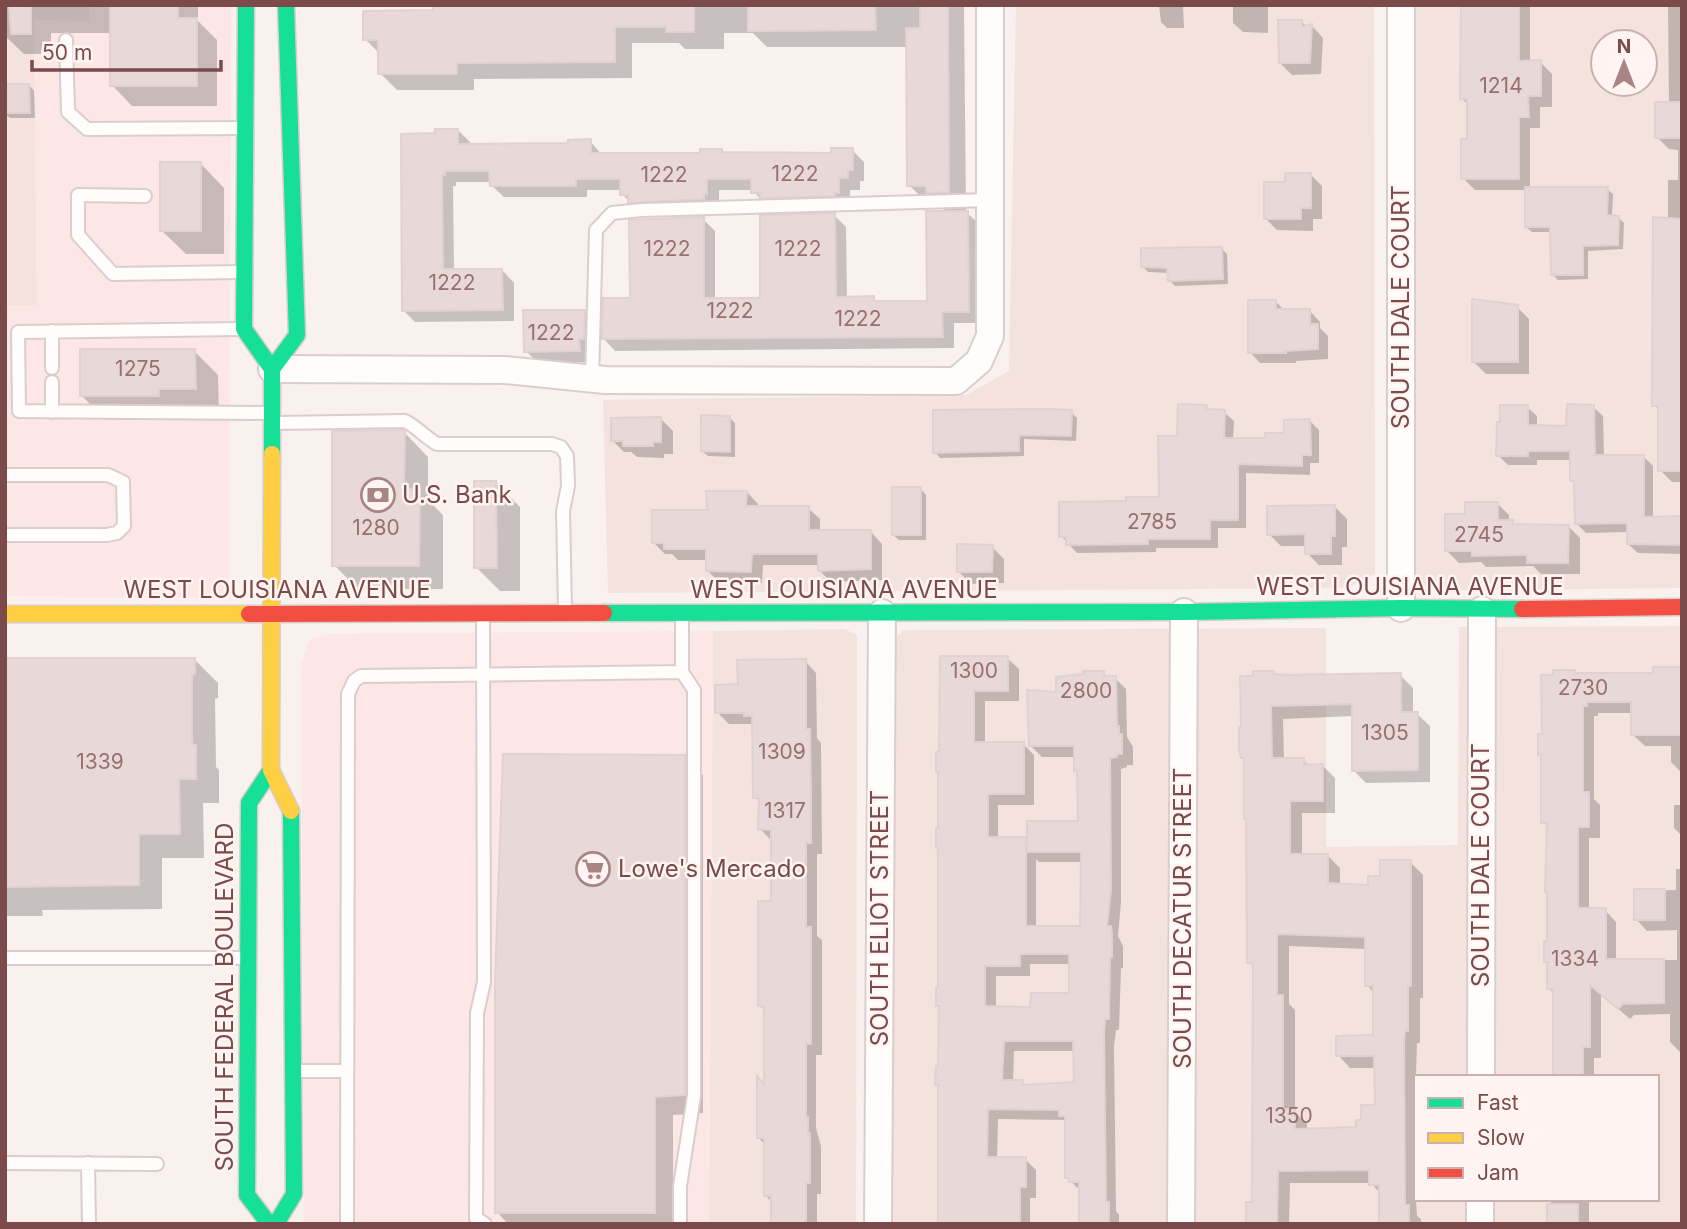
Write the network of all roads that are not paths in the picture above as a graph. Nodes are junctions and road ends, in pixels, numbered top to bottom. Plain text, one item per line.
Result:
1 (246, 5) edge
2 (286, 5) edge
3 (990, 5) edge
4 (1401, 5) edge
5 (66, 40) dead end
6 (246, 128) junction
7 (145, 196) dead end
8 (990, 200) junction
9 (245, 272) junction
10 (244, 329) junction
11 (52, 331) junction
12 (272, 369) junction
13 (592, 379) junction
14 (52, 412) junction
15 (273, 418) junction
16 (5, 475) edge
17 (5, 535) edge
18 (1682, 607) edge
19 (1401, 608) junction
20 (1482, 610) junction
21 (273, 612) junction
22 (1184, 612) junction
23 (483, 613) junction
24 (565, 613) junction
25 (682, 613) junction
26 (882, 613) junction
27 (5, 614) edge
28 (682, 672) junction
29 (484, 675) junction
30 (271, 770) junction
31 (5, 958) edge
32 (247, 958) junction
33 (292, 1071) junction
34 (347, 1071) junction
35 (1481, 1075) edge
36 (5, 1163) edge
37 (88, 1163) junction
38 (157, 1164) dead end
39 (1480, 1201) edge
40 (89, 1224) edge
41 (269, 1224) edge
42 (276, 1224) edge
43 (347, 1224) edge
44 (485, 1224) edge
45 (680, 1224) edge
46 (878, 1224) edge
47 (1181, 1224) edge
48 (1480, 1224) edge

1 - 6 main road
2 - 12 main road
3 - 8 street
4 - 19 street, SOUTH DALE COURT
5 - 6 lane
6 - 9 main road
7 - 9 lane
8 - 13 lane
8 - 13 street
9 - 10 main road
10 - 11 lane
10 - 12 main road
11 - 14 lane
11 - 14 lane
12 - 13 street
12 - 15 main road
14 - 15 lane
15 - 21 main road
15 - 24 lane
16 - 17 lane
18 - 20 main road, WEST LOUISIANA AVENUE
19 - 20 main road, WEST LOUISIANA AVENUE
19 - 22 main road, WEST LOUISIANA AVENUE
20 - 35 street, SOUTH DALE COURT
21 - 23 main road, WEST LOUISIANA AVENUE
21 - 27 main road, WEST LOUISIANA AVENUE
21 - 30 main road
22 - 26 main road, WEST LOUISIANA AVENUE
22 - 47 street, SOUTH DECATUR STREET
23 - 24 main road, WEST LOUISIANA AVENUE
23 - 29 lane
24 - 25 main road, WEST LOUISIANA AVENUE
25 - 26 main road, WEST LOUISIANA AVENUE
25 - 28 lane
26 - 46 street, SOUTH ELIOT STREET
28 - 29 lane
28 - 45 lane
29 - 34 lane
29 - 44 lane
30 - 32 main road, SOUTH FEDERAL BOULEVARD
30 - 33 main road
31 - 32 lane
32 - 41 main road, SOUTH FEDERAL BOULEVARD
33 - 34 lane
33 - 42 main road
34 - 43 lane
36 - 37 lane
37 - 38 lane
37 - 40 lane
39 - 48 street

